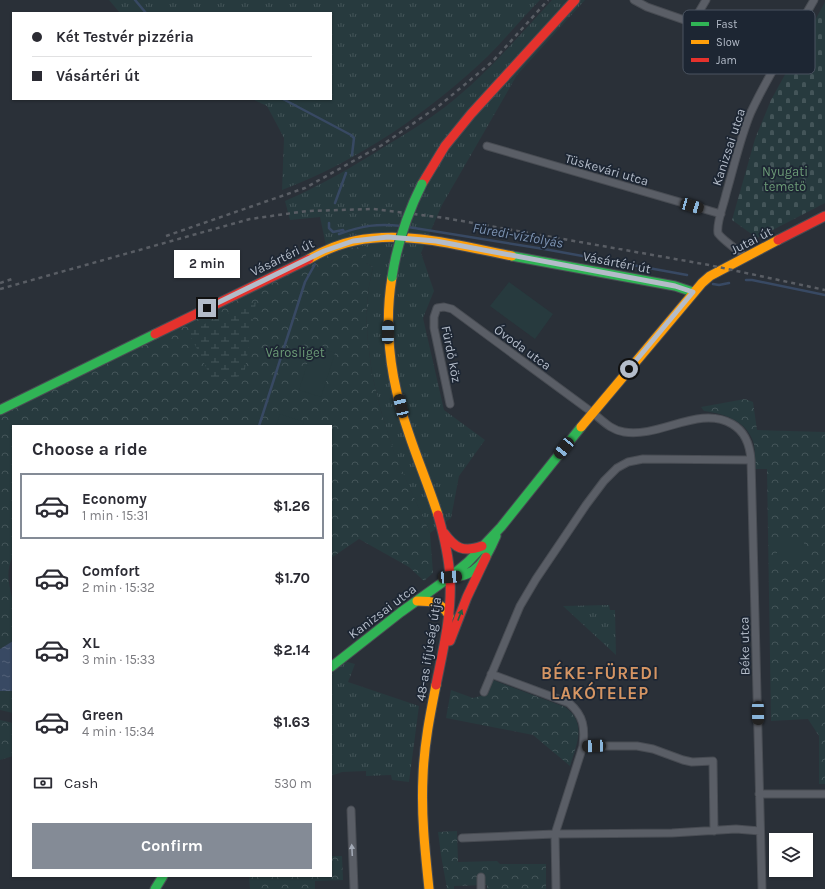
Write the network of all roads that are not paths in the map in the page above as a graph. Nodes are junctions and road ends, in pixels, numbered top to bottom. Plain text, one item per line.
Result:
1 (575, 0) edge
2 (634, 0) edge
3 (706, 0) edge
4 (814, 0) edge
5 (700, 10) edge
6 (808, 10) edge
7 (683, 19) edge
8 (771, 74) edge
9 (487, 146) dead end
10 (721, 214) junction
11 (825, 216) edge
12 (746, 257) junction
13 (693, 292) junction
14 (437, 308) joint
15 (450, 404) dead end
16 (0, 410) edge
17 (593, 413) junction
18 (751, 460) junction
19 (440, 526) junction
20 (501, 527) junction
21 (482, 546) junction
22 (486, 557) junction
23 (450, 577) junction
24 (417, 601) junction
25 (449, 616) junction
26 (332, 667) edge
27 (491, 674) junction
28 (438, 678) junction
29 (484, 692) dead end
30 (583, 746) junction
31 (760, 794) junction
32 (825, 794) edge
33 (351, 810) dead end
34 (714, 831) junction
35 (760, 831) junction
36 (555, 834) junction
37 (462, 838) dead end
38 (162, 877) edge
39 (481, 877) dead end
40 (155, 889) edge
41 (354, 889) edge
42 (429, 889) edge
43 (481, 889) edge
44 (556, 889) edge
45 (762, 889) edge

1 - 19 street, 48-as ifjúság útja, bridge
2 - 7 street
3 - 5 street
4 - 6 street, Kanizsai utca
8 - 10 street, Kanizsai utca
9 - 10 street, Tüskevári utca
10 - 12 street, Kanizsai utca
11 - 12 street, Jutai út
12 - 13 street, Jutai út
13 - 16 street, Vásártéri út
13 - 17 street, Kanizsai utca
14 - 15 street, Fürdő köz
14 - 17 street, Óvoda utca
17 - 18 street, Béke utca
17 - 20 street, Kanizsai utca
18 - 27 street
18 - 31 street, Béke utca
19 - 21 street
19 - 23 street, 48-as ifjúság útja
20 - 21 street, Kanizsai utca
20 - 22 street, Kanizsai utca
21 - 23 street, Kanizsai utca
22 - 23 street, Kanizsai utca
28 -> 22 street
23 - 24 street, Kanizsai utca
23 - 25 street, 48-as ifjúság útja
24 - 25 street
24 - 26 street, Kanizsai utca
25 - 28 street, 48-as ifjúság útja
27 - 29 street
27 - 30 street
28 - 42 street, 48-as ifjúság útja
30 - 34 street
30 - 36 street
31 - 32 street
31 - 35 street, Béke utca
41 -> 33 street
34 - 35 street
34 - 36 street
35 - 45 street, Béke utca
36 - 37 street
36 - 44 street
38 - 40 street
39 - 43 street

